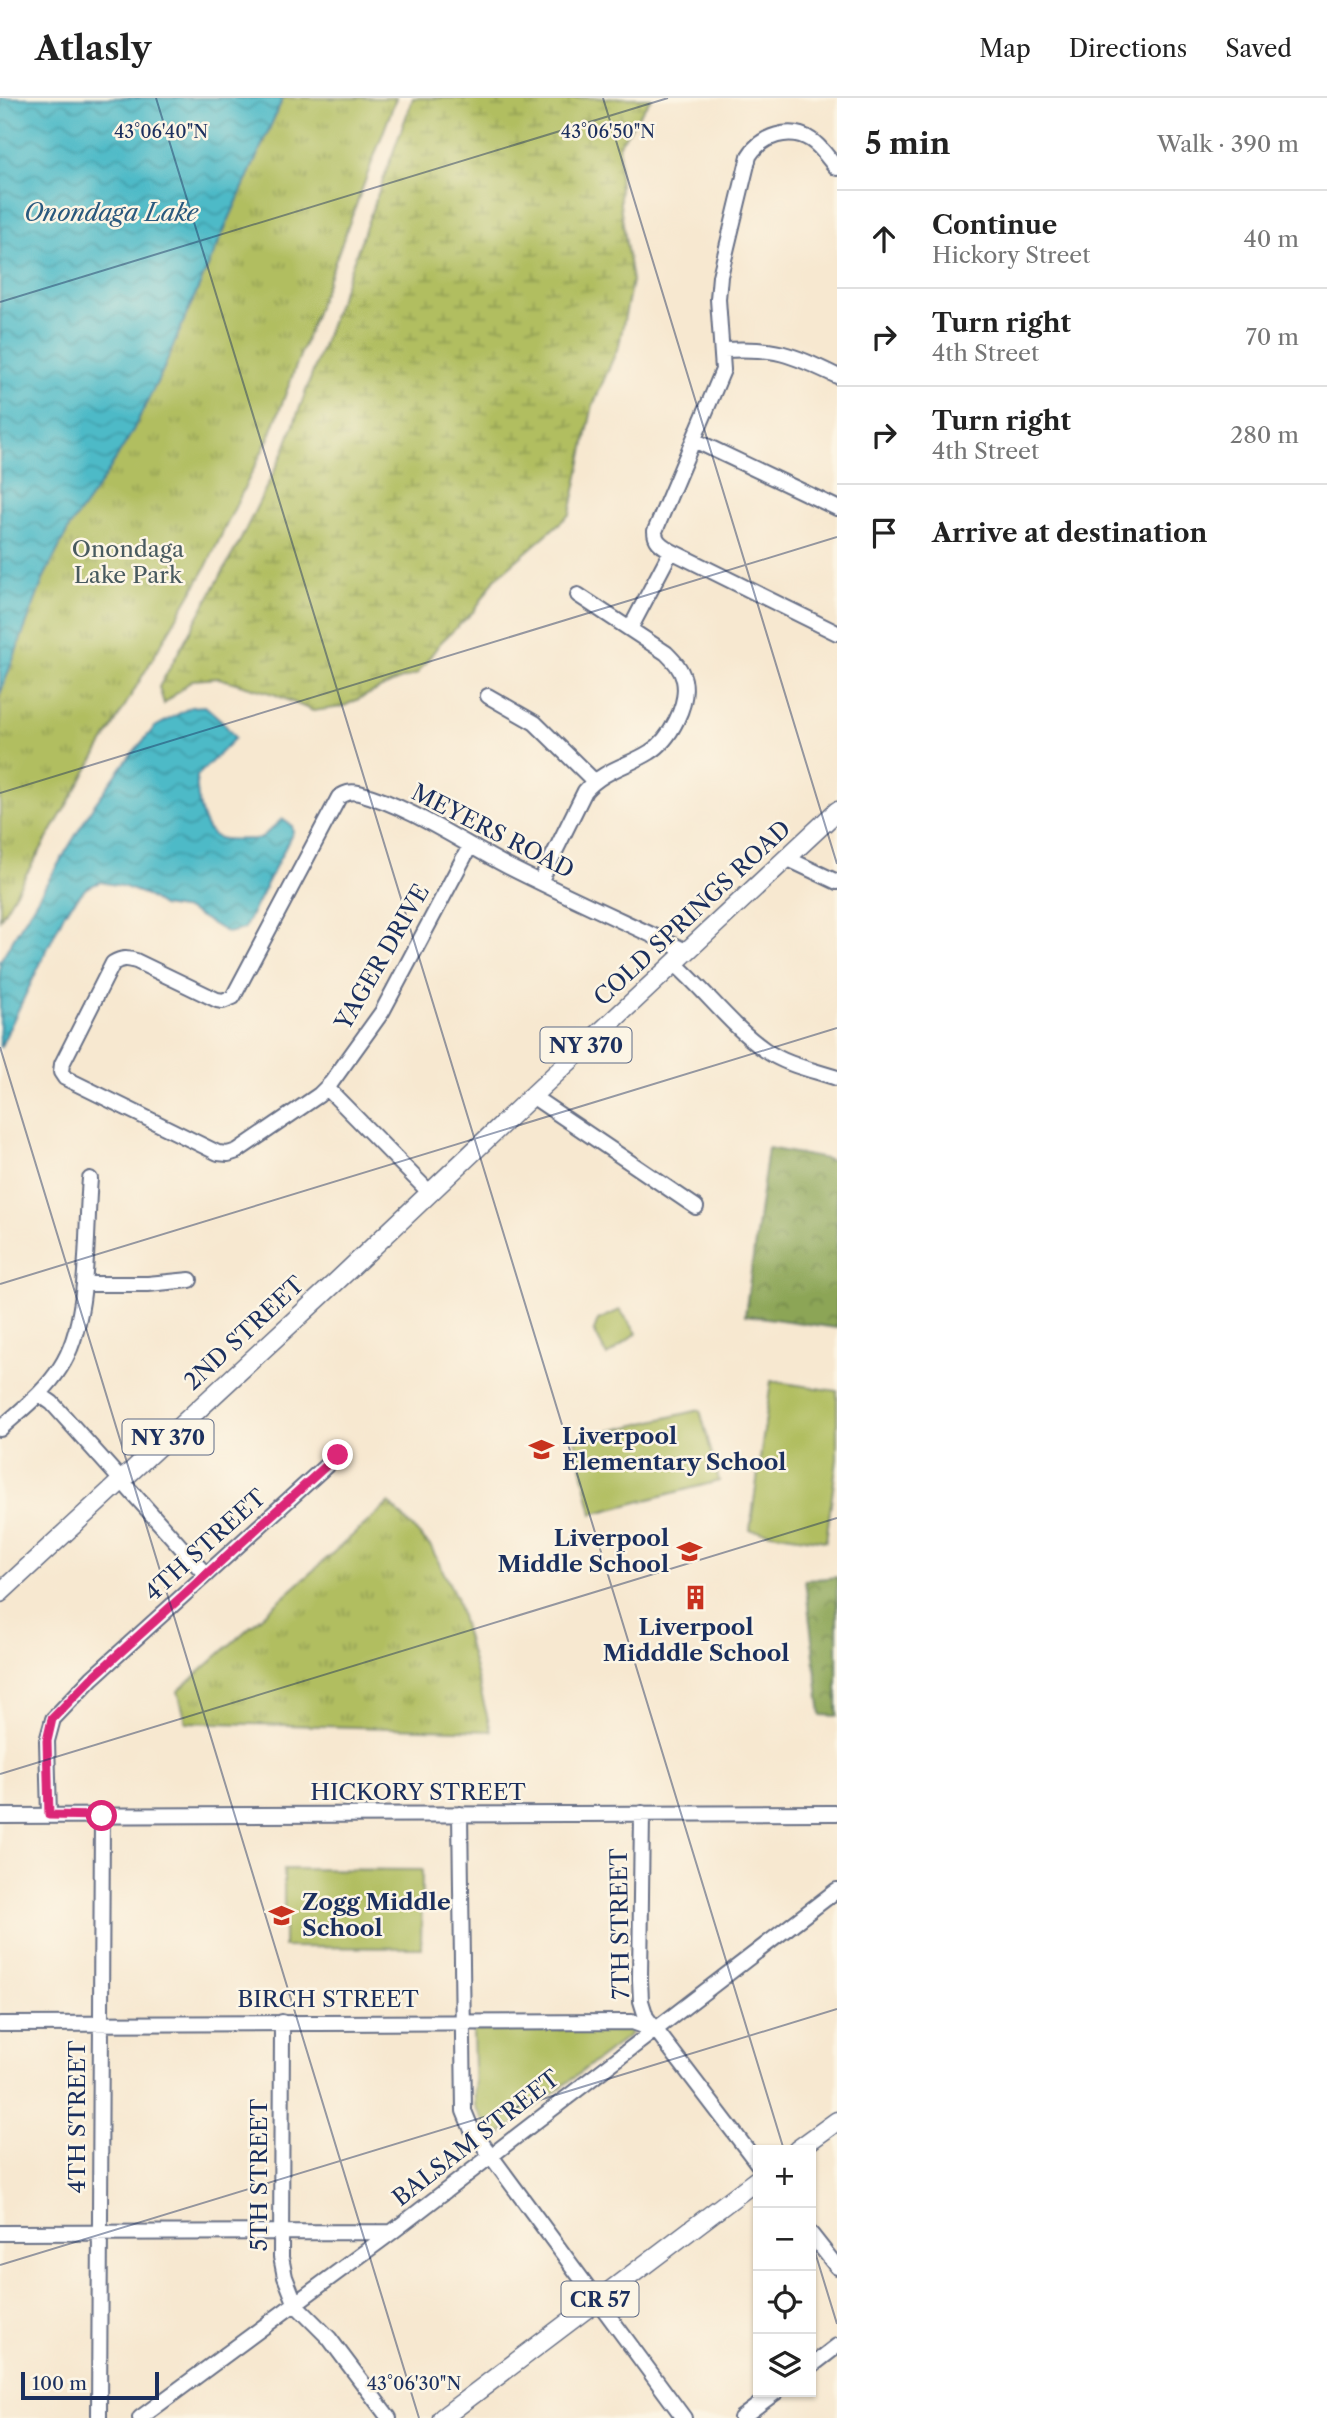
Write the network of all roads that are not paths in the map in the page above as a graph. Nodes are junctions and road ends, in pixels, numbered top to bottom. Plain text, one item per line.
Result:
1 (837, 168) edge
2 (723, 350) junction
3 (837, 376) edge
4 (694, 440) junction
5 (837, 508) edge
6 (671, 551) junction
7 (578, 595) dead end
8 (630, 629) junction
9 (837, 634) edge
10 (488, 696) dead end
11 (594, 781) junction
12 (837, 811) edge
13 (470, 846) junction
14 (306, 856) joint
15 (786, 858) junction
16 (540, 882) junction
17 (837, 882) edge
18 (680, 957) junction
19 (837, 1078) edge
20 (327, 1088) junction
21 (532, 1096) junction
22 (90, 1179) dead end
23 (430, 1193) junction
24 (696, 1208) dead end
25 (190, 1280) dead end
26 (337, 1281) joint
27 (84, 1284) junction
28 (39, 1394) junction
29 (0, 1429) edge
30 (338, 1455) dead end
31 (121, 1480) junction
32 (205, 1575) junction
33 (0, 1593) edge
34 (642, 1813) junction
35 (837, 1813) edge
36 (460, 1814) junction
37 (49, 1815) junction
38 (0, 1816) edge
39 (102, 1816) junction
40 (837, 1890) edge
41 (101, 2022) junction
42 (282, 2022) junction
43 (461, 2022) junction
44 (0, 2024) edge
45 (654, 2030) junction
46 (837, 2121) edge
47 (804, 2145) edge
48 (491, 2156) junction
49 (753, 2158) edge
50 (753, 2183) edge
51 (99, 2232) junction
52 (281, 2232) junction
53 (392, 2232) junction
54 (0, 2233) edge
55 (816, 2240) edge
56 (837, 2267) edge
57 (599, 2300) junction
58 (296, 2305) junction
59 (837, 2346) edge
60 (816, 2362) edge
61 (769, 2397) edge
62 (99, 2418) edge
63 (140, 2418) edge
64 (389, 2418) edge
65 (442, 2418) edge
66 (684, 2418) edge
67 (741, 2418) edge

1 - 2 street
2 - 3 street
2 - 4 street
4 - 5 street
4 - 6 street
6 - 8 street
6 - 9 street
7 - 8 street
8 - 11 street
10 - 11 street
11 - 16 street
12 - 15 main road, COLD SPRINGS ROAD / NY 370
13 - 14 street, MEYERS ROAD
13 - 16 street, MEYERS ROAD
13 - 20 street, YAGER DRIVE
14 - 20 street, YAGER DRIVE
15 - 17 street
15 - 18 main road, COLD SPRINGS ROAD / NY 370
16 - 18 street, MEYERS ROAD
18 - 19 street, MEYERS ROAD
18 - 21 main road, COLD SPRINGS ROAD / NY 370
20 - 23 street
21 - 23 main road, COLD SPRINGS ROAD / NY 370
21 - 24 street
22 - 27 street
23 - 26 main road, COLD SPRINGS ROAD / NY 370
25 - 27 street
26 - 31 main road, 2ND STREET / NY 370
27 - 28 street
28 - 29 street
28 - 31 street
30 - 32 street, 4TH STREET
31 - 32 street
31 - 33 main road, 2ND STREET / NY 370
32 - 37 street, 4TH STREET
34 - 35 street, HICKORY STREET
34 - 36 street, HICKORY STREET
34 - 45 street, 7TH STREET
36 - 39 street, HICKORY STREET
36 - 43 street
37 - 38 street, HICKORY STREET
37 - 39 street, HICKORY STREET
39 - 41 street, 4TH STREET
40 - 45 street, BALSAM STREET
41 - 42 street, BIRCH STREET
41 - 44 street, BIRCH STREET
41 - 51 street, 4TH STREET
42 - 43 street, BIRCH STREET
42 - 52 street, 5TH STREET
43 - 45 street, BIRCH STREET
43 - 48 street
45 - 48 street, BALSAM STREET
45 - 49 street, 7TH STREET
46 - 47 main road
48 - 53 street, BALSAM STREET
48 - 57 street
50 - 57 main road, CR 57
51 - 52 street
51 - 54 street
51 - 62 street, 4TH STREET
52 - 53 street
52 - 58 street, 5TH STREET
53 - 58 street, BALSAM STREET
55 - 56 street
57 - 65 main road, CR 57
57 - 66 street
58 - 63 street, BALSAM STREET
58 - 64 street, 5TH STREET
59 - 60 street
61 - 67 street

